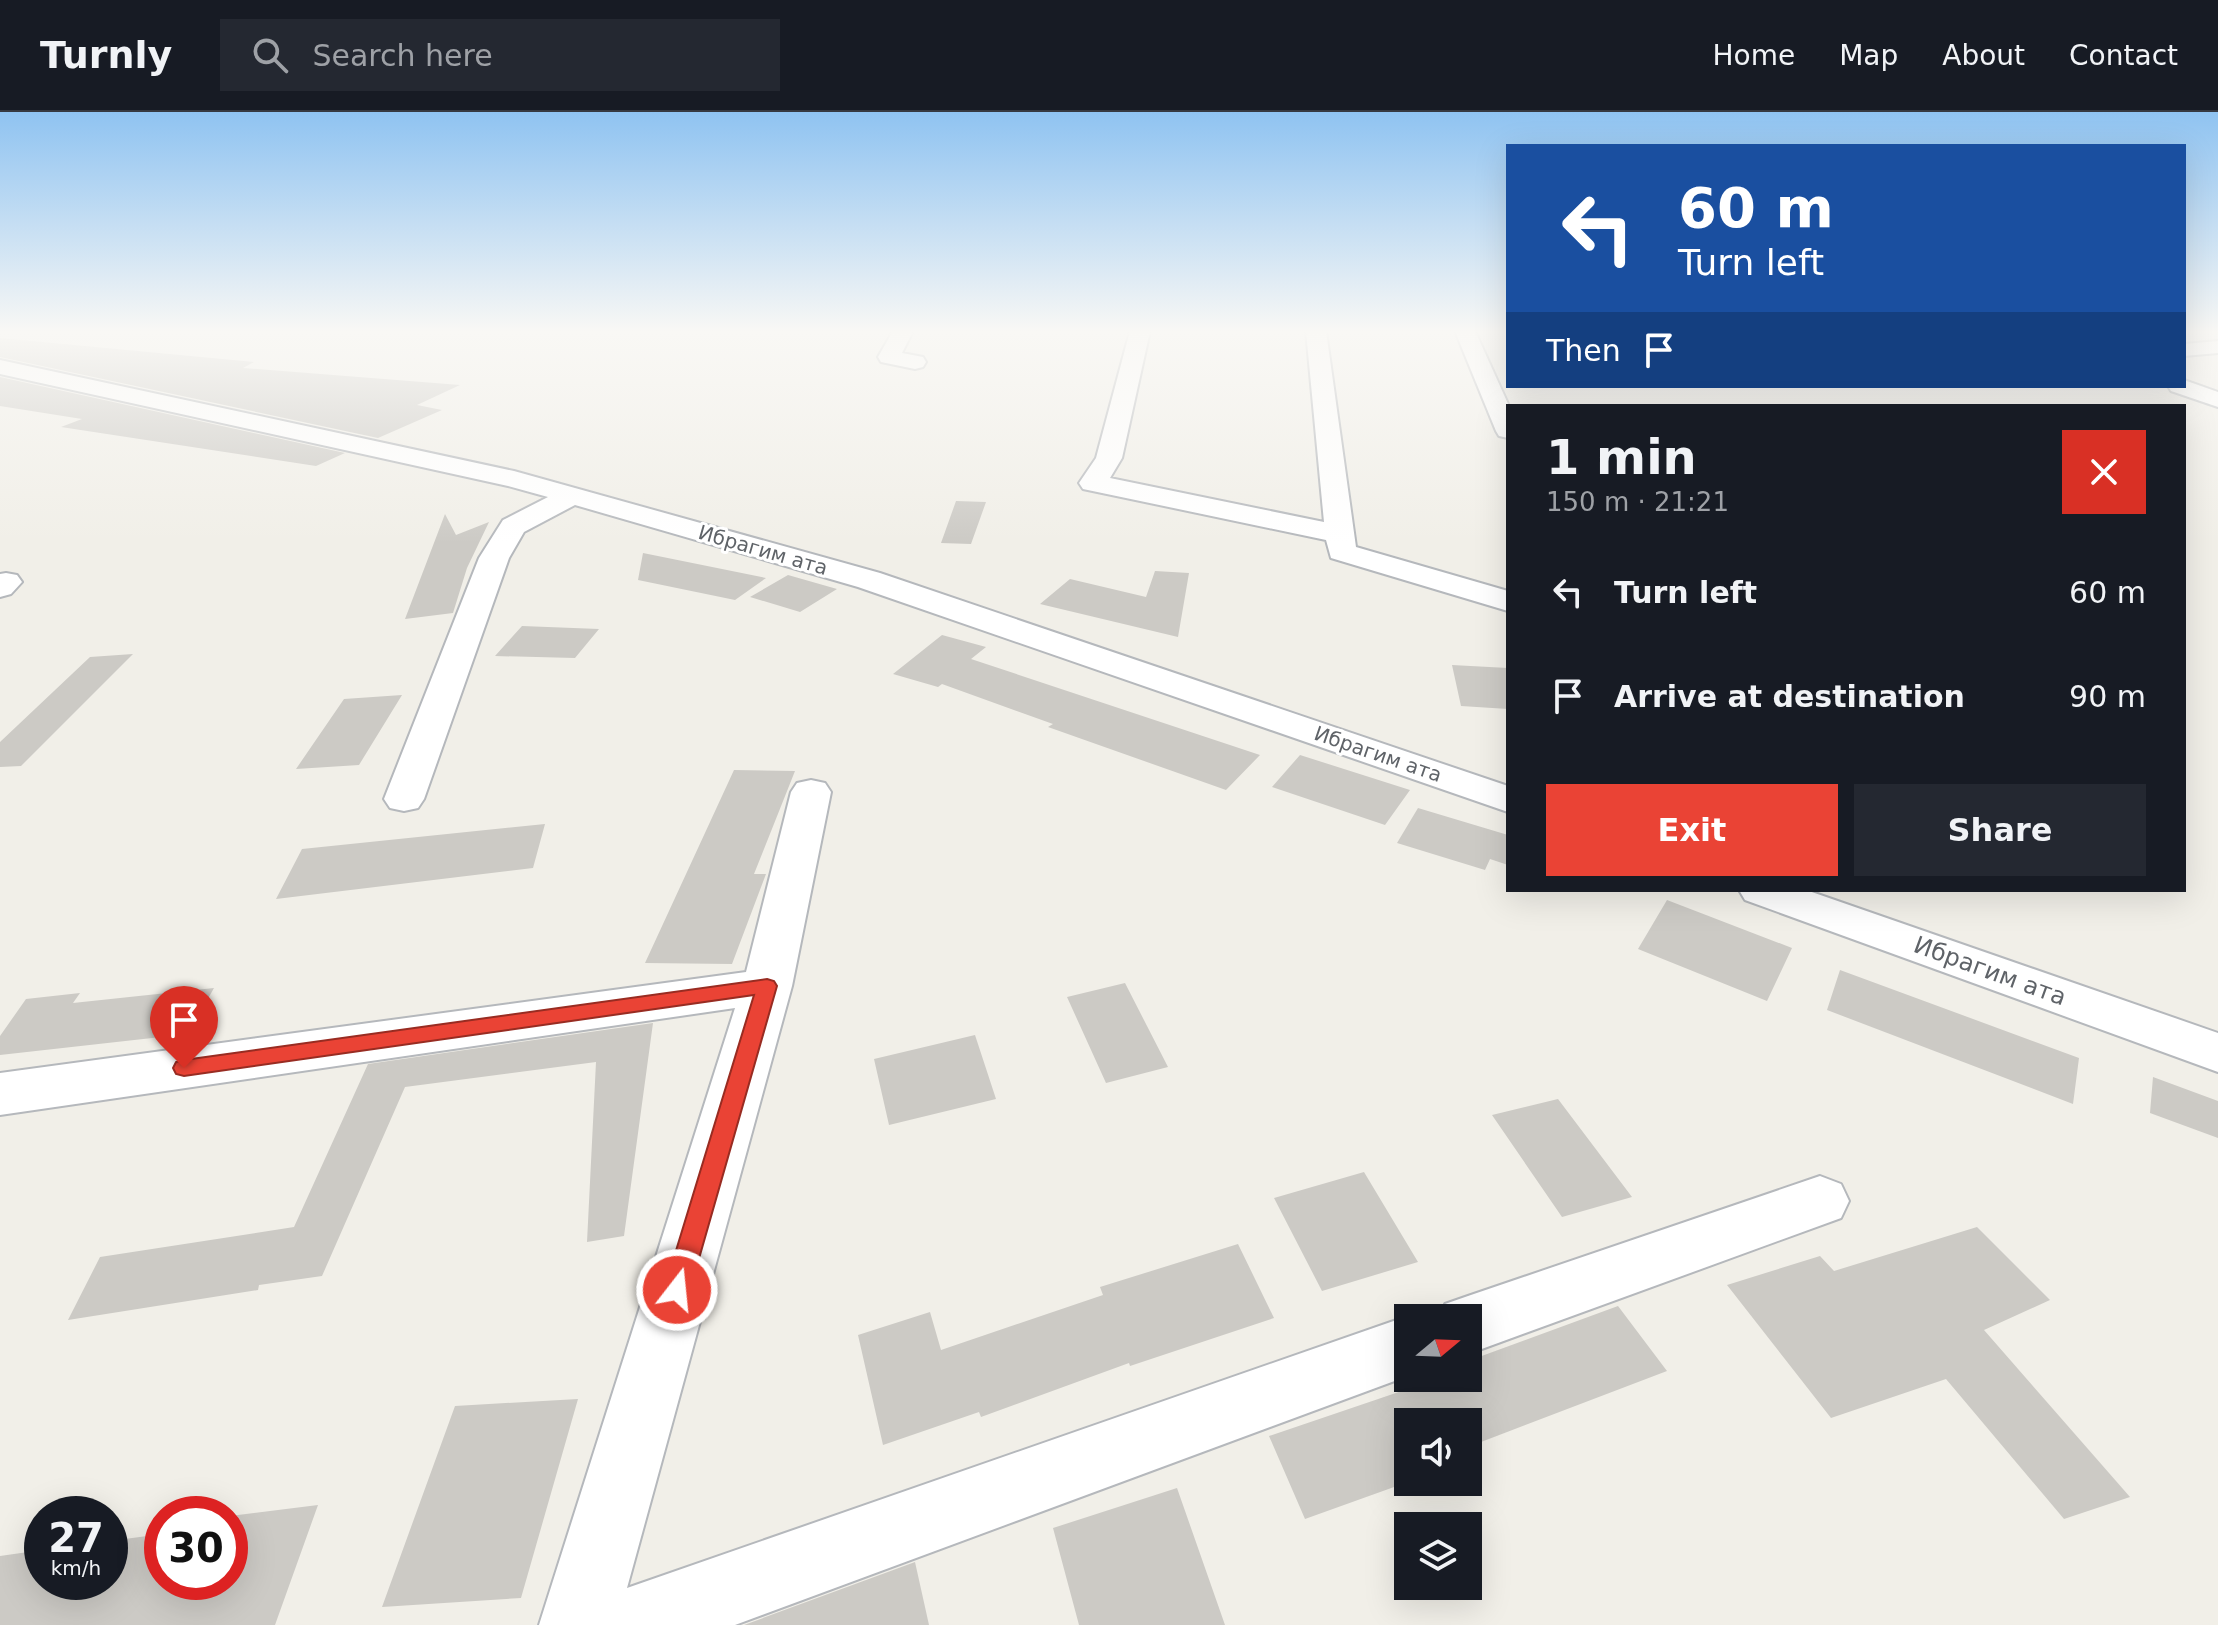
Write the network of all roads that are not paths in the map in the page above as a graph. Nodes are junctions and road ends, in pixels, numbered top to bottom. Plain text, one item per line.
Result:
1 (159, 402) edge
2 (1123, 402) edge
3 (1324, 402) edge
4 (1495, 402) edge
5 (1506, 426) edge
6 (572, 496) junction
7 (1340, 534) junction
8 (1506, 600) edge
9 (811, 792) dead end
10 (404, 799) dead end
11 (1506, 799) edge
12 (1767, 892) edge
13 (767, 986) junction
14 (2218, 1053) edge
15 (0, 1094) edge
16 (1820, 1201) dead end
17 (1482, 1320) edge
18 (1394, 1351) edge
19 (578, 1625) edge
20 (631, 1625) edge

1 - 6 street, Ибрагим ата
2 - 7 street
3 - 7 street
4 - 5 street
6 - 10 street
6 - 11 street, Ибрагим ата
7 - 8 street
9 - 13 street
12 - 14 street, Ибрагим ата
13 - 15 street
13 - 19 street
16 - 17 street
18 - 20 street

